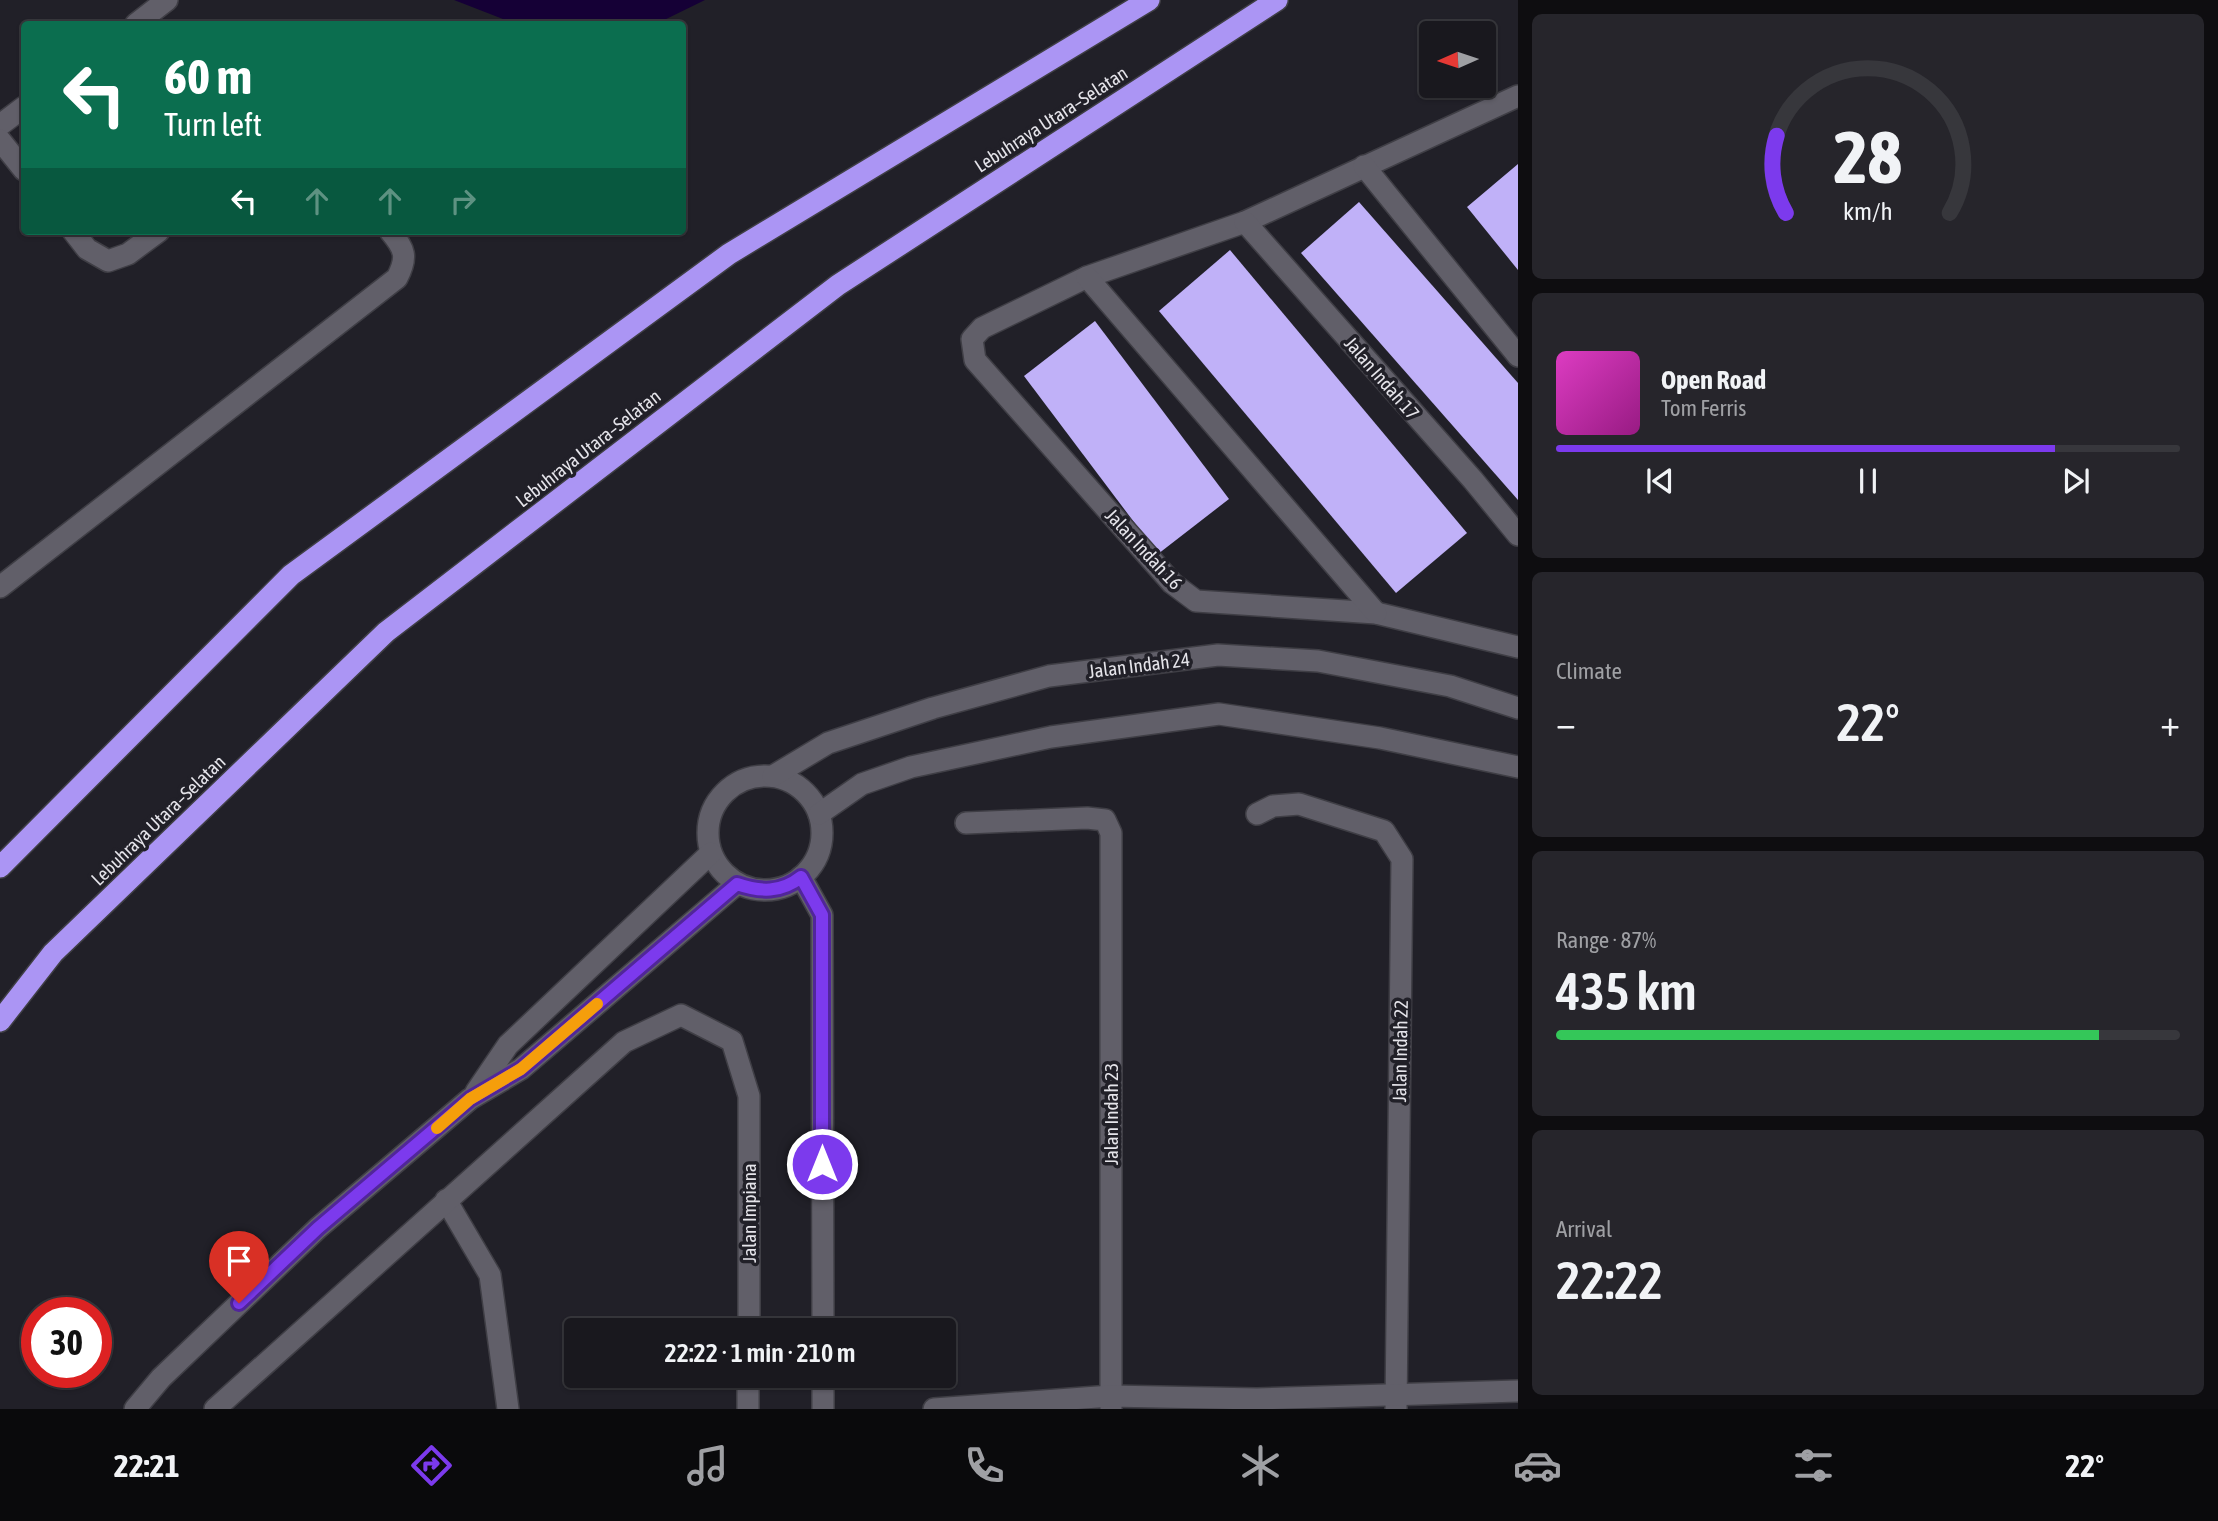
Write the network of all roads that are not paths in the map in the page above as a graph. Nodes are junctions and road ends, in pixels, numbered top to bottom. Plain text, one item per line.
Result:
1 (167, 0) edge
2 (1149, 0) edge
3 (1277, 0) edge
4 (140, 21) edge
5 (1517, 97) edge
6 (21, 109) edge
7 (0, 125) edge
8 (0, 140) edge
9 (21, 166) edge
10 (1364, 166) junction
11 (1245, 222) junction
12 (76, 235) edge
13 (154, 235) edge
14 (393, 235) edge
15 (1087, 277) junction
16 (1518, 356) edge
17 (1518, 535) edge
18 (0, 587) edge
19 (1376, 612) junction
20 (1518, 647) edge
21 (1518, 708) edge
22 (1518, 767) edge
23 (773, 776) junction
24 (819, 814) junction
25 (1258, 814) dead end
26 (966, 823) dead end
27 (711, 853) junction
28 (0, 867) edge
29 (801, 877) junction
30 (737, 884) junction
31 (0, 1021) edge
32 (470, 1099) junction
33 (446, 1200) junction
34 (748, 1318) edge
35 (823, 1318) edge
36 (748, 1388) edge
37 (823, 1388) edge
38 (1518, 1391) edge
39 (1396, 1402) edge
40 (1111, 1403) edge
41 (135, 1409) edge
42 (215, 1409) edge
43 (508, 1409) edge
44 (748, 1409) edge
45 (823, 1409) edge
46 (934, 1409) edge

1 - 4 street
2 - 28 highway
3 - 31 highway, Lebuhraya Utara–Selatan
5 - 10 street
6 - 7 street
8 - 9 street
10 - 11 street
10 - 16 street
11 - 15 street
11 - 17 street, Jalan Indah 17
12 - 13 street
14 - 18 street
15 - 19 street
15 - 19 street, Jalan Indah 16
19 - 20 street, Jalan Indah 16
21 - 23 street, Jalan Indah 24
22 - 24 street
23 - 24 street
23 - 27 street
24 - 29 street
25 - 39 street, Jalan Indah 22
26 - 40 street, Jalan Indah 23
27 - 30 street
27 - 32 street
29 - 30 street
29 - 35 street
30 - 32 street
32 - 41 street
33 - 34 street, Jalan Impiana
33 - 42 street
33 - 43 street
36 - 44 street
37 - 45 street
38 - 39 street
39 - 40 street
40 - 46 street

